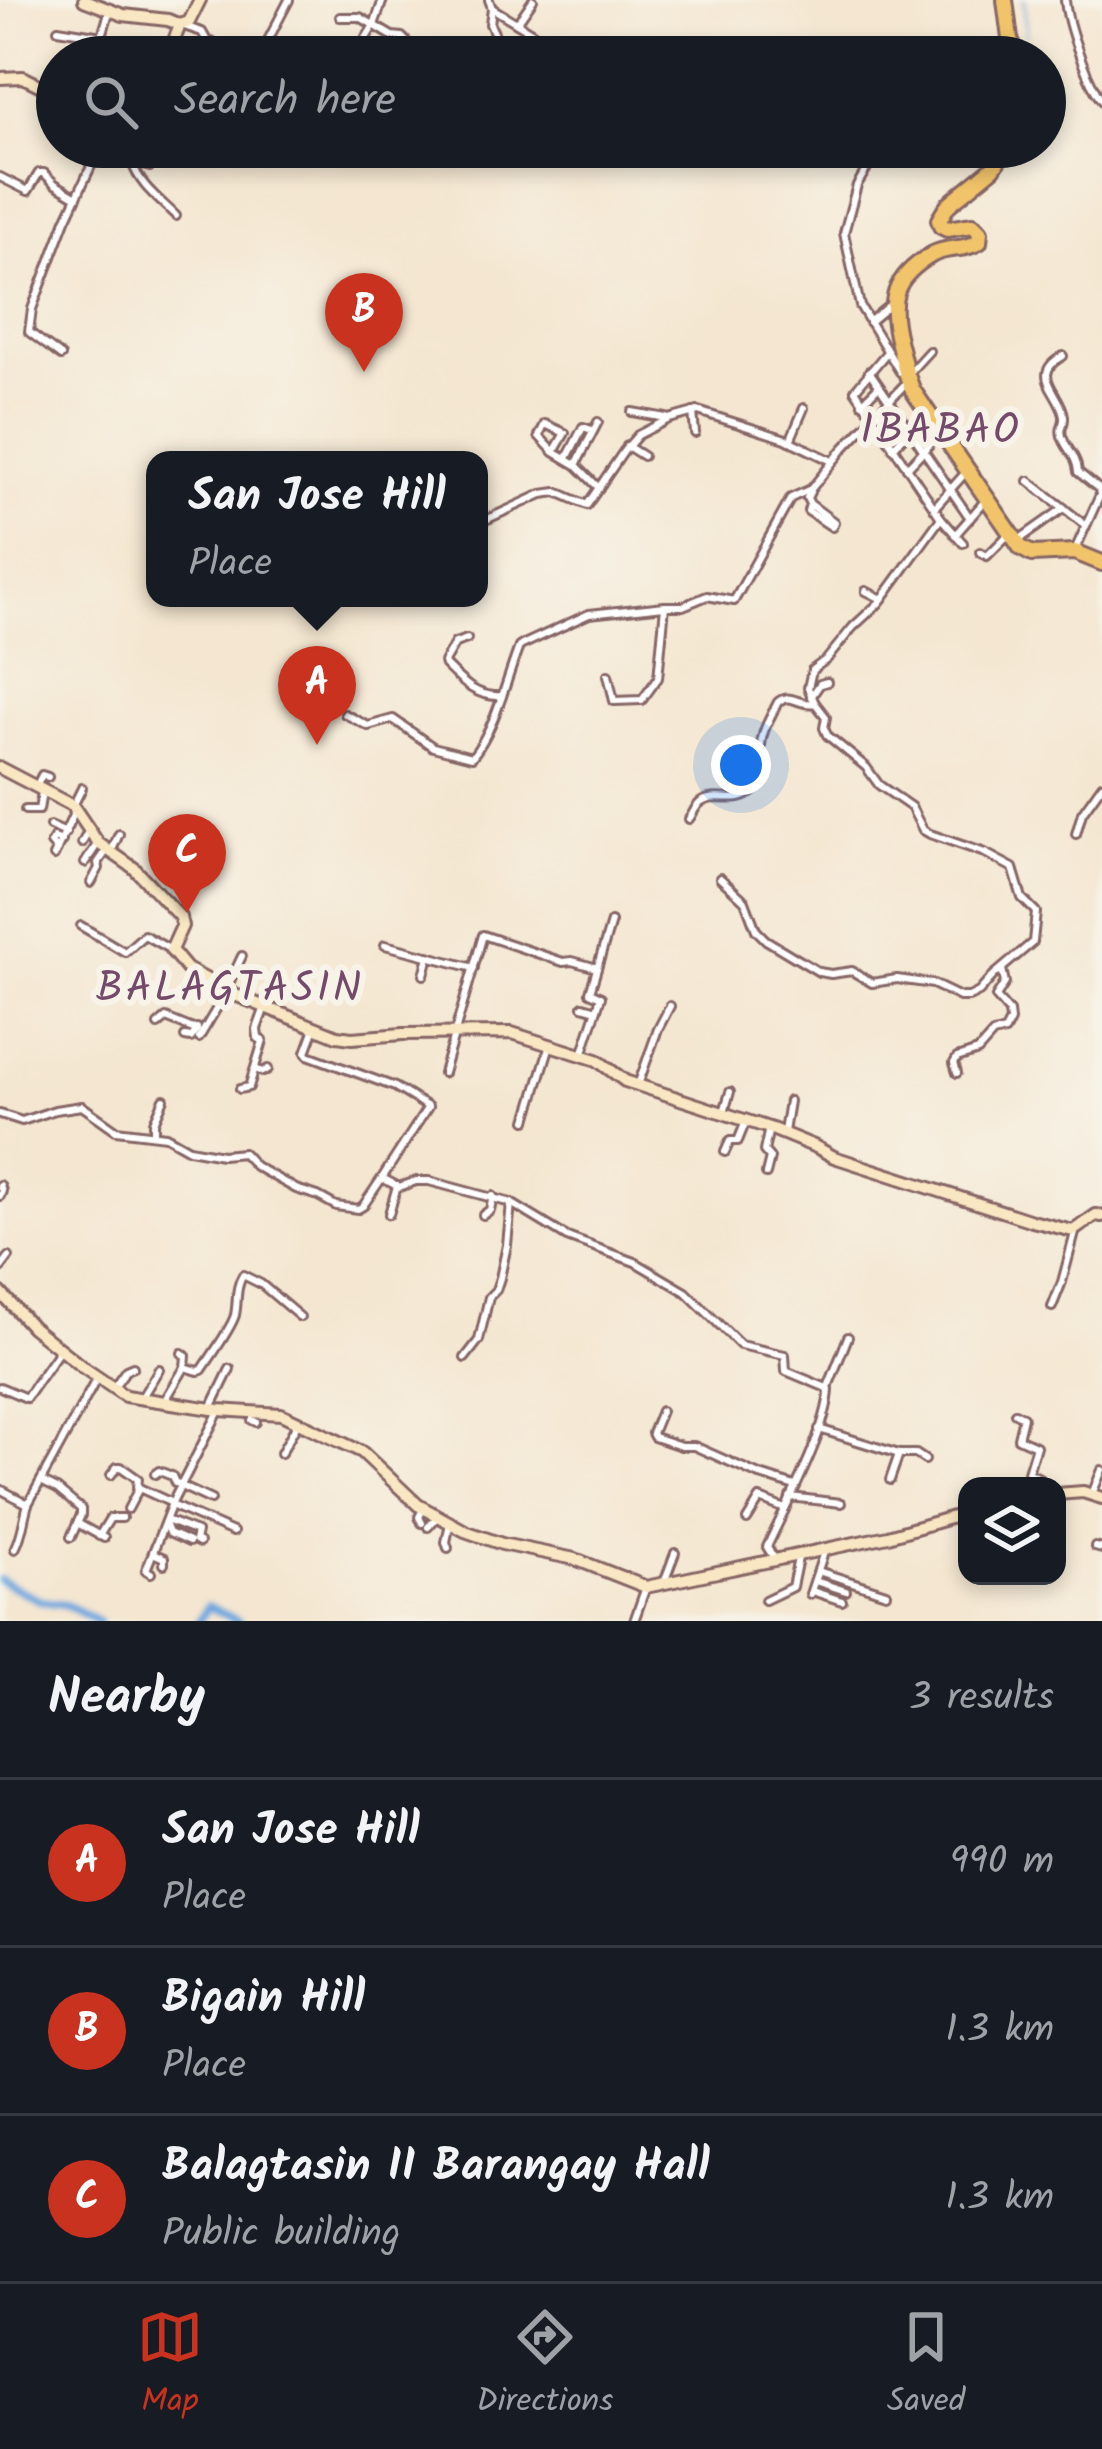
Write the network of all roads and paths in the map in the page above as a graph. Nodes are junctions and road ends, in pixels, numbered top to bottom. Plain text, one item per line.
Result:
1 (84, 0) edge
2 (200, 0) edge
3 (289, 0) edge
4 (383, 0) edge
5 (533, 0) edge
6 (1005, 0) edge
7 (1065, 0) edge
8 (490, 4) edge
9 (110, 10) junction
10 (340, 17) dead end
11 (517, 23) junction
12 (182, 25) junction
13 (374, 25) junction
14 (58, 29) dead end
15 (177, 36) edge
16 (204, 36) edge
17 (271, 36) edge
18 (367, 36) edge
19 (392, 36) edge
20 (495, 36) edge
21 (534, 36) edge
22 (1010, 36) edge
23 (0, 78) edge
24 (36, 84) edge
25 (1102, 100) edge
26 (91, 168) edge
27 (134, 168) edge
28 (867, 168) edge
29 (993, 168) edge
30 (0, 177) edge
31 (77, 197) junction
32 (176, 216) dead end
33 (892, 303) junction
34 (869, 322) junction
35 (893, 347) junction
36 (929, 351) dead end
37 (62, 356) dead end
38 (1063, 356) dead end
39 (869, 371) junction
40 (908, 378) junction
41 (879, 386) junction
42 (890, 400) junction
43 (862, 403) junction
44 (804, 408) dead end
45 (632, 412) dead end
46 (693, 412) junction
47 (934, 415) junction
48 (873, 418) junction
49 (669, 419) junction
50 (910, 430) junction
51 (694, 433) dead end
52 (790, 441) junction
53 (627, 446) junction
54 (893, 448) junction
55 (924, 450) junction
56 (554, 452) junction
57 (644, 456) dead end
58 (566, 458) junction
59 (832, 461) junction
60 (576, 465) junction
61 (907, 468) junction
62 (968, 471) junction
63 (1029, 481) dead end
64 (599, 488) junction
65 (811, 489) junction
66 (950, 489) junction
67 (987, 499) junction
68 (810, 504) dead end
69 (934, 508) junction
70 (1064, 508) junction
71 (488, 518) edge
72 (941, 518) junction
73 (970, 518) junction
74 (1085, 525) junction
75 (955, 535) junction
76 (1013, 537) junction
77 (963, 543) dead end
78 (1075, 552) junction
79 (980, 553) dead end
80 (1102, 563) edge
81 (866, 591) dead end
82 (882, 598) junction
83 (665, 606) junction
84 (467, 639) dead end
85 (608, 675) dead end
86 (827, 682) dead end
87 (502, 696) junction
88 (813, 700) junction
89 (822, 711) junction
90 (345, 714) dead end
91 (816, 722) dead end
92 (0, 768) edge
93 (48, 777) dead end
94 (82, 788) dead end
95 (1101, 789) edge
96 (39, 790) junction
97 (74, 808) junction
98 (25, 810) dead end
99 (689, 819) dead end
100 (50, 826) dead end
101 (89, 830) junction
102 (119, 834) dead end
103 (1076, 834) dead end
104 (82, 843) dead end
105 (109, 854) junction
106 (85, 862) dead end
107 (720, 878) dead end
108 (91, 884) dead end
109 (611, 922) dead end
110 (81, 926) dead end
111 (385, 945) dead end
112 (172, 950) junction
113 (242, 956) dead end
114 (429, 956) junction
115 (474, 968) junction
116 (597, 968) junction
117 (1002, 970) junction
118 (196, 974) junction
119 (424, 975) dead end
120 (226, 990) junction
121 (185, 995) dead end
122 (584, 1006) dead end
123 (670, 1006) dead end
124 (265, 1007) junction
125 (597, 1010) junction
126 (158, 1025) dead end
127 (315, 1028) junction
128 (200, 1032) junction
129 (453, 1034) junction
130 (185, 1037) dead end
131 (550, 1045) junction
132 (582, 1054) junction
133 (255, 1069) junction
134 (268, 1070) dead end
135 (443, 1073) dead end
136 (957, 1073) dead end
137 (638, 1085) junction
138 (240, 1089) dead end
139 (730, 1093) dead end
140 (164, 1099) dead end
141 (789, 1101) dead end
142 (0, 1114) edge
143 (723, 1114) junction
144 (527, 1120) dead end
145 (746, 1121) junction
146 (769, 1128) junction
147 (783, 1133) junction
148 (154, 1134) junction
149 (725, 1152) dead end
150 (766, 1174) dead end
151 (382, 1178) junction
152 (0, 1185) edge
153 (397, 1186) junction
154 (0, 1196) edge
155 (493, 1196) junction
156 (511, 1203) junction
157 (389, 1214) dead end
158 (483, 1215) dead end
159 (1102, 1216) edge
160 (1076, 1230) junction
161 (9, 1256) dead end
162 (0, 1269) edge
163 (0, 1292) edge
164 (1052, 1306) dead end
165 (300, 1317) dead end
166 (848, 1337) dead end
167 (60, 1349) junction
168 (182, 1353) dead end
169 (465, 1358) dead end
170 (133, 1367) dead end
171 (184, 1367) junction
172 (159, 1369) dead end
173 (230, 1369) dead end
174 (98, 1378) junction
175 (828, 1387) junction
176 (0, 1388) edge
177 (113, 1388) junction
178 (142, 1398) junction
179 (164, 1402) junction
180 (215, 1409) junction
181 (661, 1411) dead end
182 (1015, 1413) dead end
183 (298, 1422) junction
184 (819, 1429) junction
185 (281, 1453) dead end
186 (899, 1454) junction
187 (925, 1460) dead end
188 (1102, 1470) edge
189 (155, 1474) dead end
190 (112, 1475) dead end
191 (1037, 1477) edge
192 (890, 1480) dead end
193 (40, 1481) junction
194 (181, 1485) junction
195 (795, 1486) junction
196 (139, 1488) junction
197 (1, 1491) edge
198 (1066, 1494) edge
199 (1097, 1496) edge
200 (790, 1497) junction
201 (212, 1500) dead end
202 (841, 1503) dead end
203 (28, 1504) junction
204 (171, 1505) junction
205 (128, 1509) dead end
206 (785, 1509) junction
207 (958, 1516) edge
208 (122, 1518) dead end
209 (196, 1520) dead end
210 (747, 1520) dead end
211 (78, 1521) junction
212 (166, 1522) junction
213 (450, 1523) junction
214 (233, 1532) dead end
215 (69, 1535) dead end
216 (189, 1542) dead end
217 (199, 1543) dead end
218 (448, 1548) dead end
219 (825, 1548) junction
220 (15, 1549) dead end
221 (153, 1553) junction
222 (675, 1553) dead end
223 (799, 1554) junction
224 (774, 1558) junction
225 (164, 1564) dead end
226 (818, 1571) junction
227 (151, 1573) dead end
228 (814, 1581) junction
229 (849, 1582) junction
230 (663, 1584) junction
231 (646, 1587) junction
232 (846, 1592) junction
233 (886, 1593) dead end
234 (765, 1600) dead end
235 (634, 1621) edge

1 - 9 street
2 - 12 street
3 - 17 street
4 - 13 street
5 - 11 street
6 - 22 main road
7 - 25 street
8 - 11 street
8 - 20 street
9 - 12 street
9 - 14 street
10 - 13 street
11 - 21 street
12 - 15 street
12 - 16 street
13 - 18 street
13 - 19 street
23 - 24 street
26 - 31 street
27 - 32 street
28 - 34 street
29 - 33 main road
30 - 31 street
31 - 37 street
33 - 34 street
33 - 35 main road
34 - 35 street
35 - 39 street
35 - 40 main road
36 - 40 street
38 - 74 street
39 - 41 street
39 - 43 street
40 - 42 street
40 - 47 main road
41 - 42 street
41 - 43 street
42 - 48 street
42 - 50 street
43 - 48 street
44 - 52 street
45 - 49 street
46 - 49 street
46 - 51 street
46 - 52 street
47 - 50 street
47 - 55 street
47 - 62 main road
48 - 54 street
48 - 59 street
49 - 53 street
50 - 54 street
50 - 55 street
52 - 59 street
53 - 57 street
53 - 64 street
54 - 61 street
55 - 61 street
55 - 66 street
56 - 56 street
56 - 58 street
58 - 60 street
58 - 60 street
59 - 65 street
60 - 64 street
61 - 69 street
62 - 66 street
62 - 67 main road
63 - 70 street
64 - 71 street
65 - 68 street
65 - 83 street
66 - 69 street
66 - 73 street
67 - 73 street
67 - 76 main road
69 - 72 street
70 - 74 street
70 - 76 street
72 - 75 street
72 - 82 street
73 - 75 street
74 - 78 street
75 - 77 street
76 - 78 main road
76 - 79 street
78 - 80 main road
81 - 82 street
82 - 88 street
83 - 85 street
83 - 87 street
84 - 87 street
86 - 88 street
87 - 90 street
88 - 89 street
88 - 99 street
89 - 91 street
89 - 117 street
92 - 96 street
93 - 96 street
94 - 97 street
95 - 103 street
96 - 97 street
96 - 98 street
97 - 100 street
97 - 101 street
101 - 104 street
101 - 105 street
102 - 105 street
105 - 106 street
105 - 108 street
105 - 112 street
107 - 117 street
109 - 116 street
110 - 112 street
111 - 114 street
112 - 118 street
113 - 120 street
114 - 115 street
114 - 119 street
115 - 116 street
115 - 129 street
116 - 125 street
117 - 136 street
118 - 120 street
118 - 121 street
120 - 124 street
120 - 128 street
122 - 125 street
123 - 137 street
124 - 127 street
124 - 133 street
125 - 132 street
126 - 128 street
127 - 129 street
127 - 151 street
128 - 130 street
129 - 131 street
129 - 135 street
131 - 132 street
131 - 144 street
132 - 137 street
133 - 134 street
133 - 138 street
137 - 143 street
139 - 143 street
140 - 148 street
141 - 147 street
142 - 148 street
143 - 145 street
145 - 146 street
145 - 149 street
146 - 147 street
146 - 150 street
147 - 160 street
148 - 151 street
151 - 153 street
152 - 154 street
153 - 155 street
153 - 157 street
155 - 156 street
155 - 158 street
156 - 169 street
156 - 175 street
159 - 160 street
160 - 164 street
161 - 162 street
163 - 167 street
165 - 171 street
166 - 175 street
167 - 174 street
167 - 176 street
168 - 171 street
170 - 177 street
171 - 179 street
172 - 178 street
173 - 180 street
174 - 177 street
174 - 193 street
175 - 184 street
177 - 178 street
178 - 179 street
179 - 180 street
180 - 183 street
180 - 194 street
181 - 195 street
182 - 191 street
183 - 185 street
183 - 213 street
184 - 186 street
184 - 195 street
186 - 187 street
186 - 192 street
188 - 199 street
189 - 194 street
190 - 196 street
193 - 203 street
193 - 211 street
194 - 201 street
194 - 204 street
195 - 200 street
196 - 204 street
196 - 205 street
197 - 203 street
198 - 199 street
200 - 202 street
200 - 206 street
203 - 220 street
204 - 209 street
204 - 212 street
204 - 214 street
206 - 210 street
206 - 224 street
207 - 219 street
208 - 211 street
211 - 215 street
212 - 216 street
212 - 217 street
212 - 221 street
213 - 218 street
213 - 231 street
219 - 223 street
219 - 226 street
221 - 225 street
221 - 227 street
222 - 230 street
223 - 224 street
223 - 234 street
224 - 230 street
226 - 228 street
226 - 229 street
228 - 232 street
228 - 232 street
229 - 232 street
229 - 233 street
230 - 231 street
231 - 235 street

